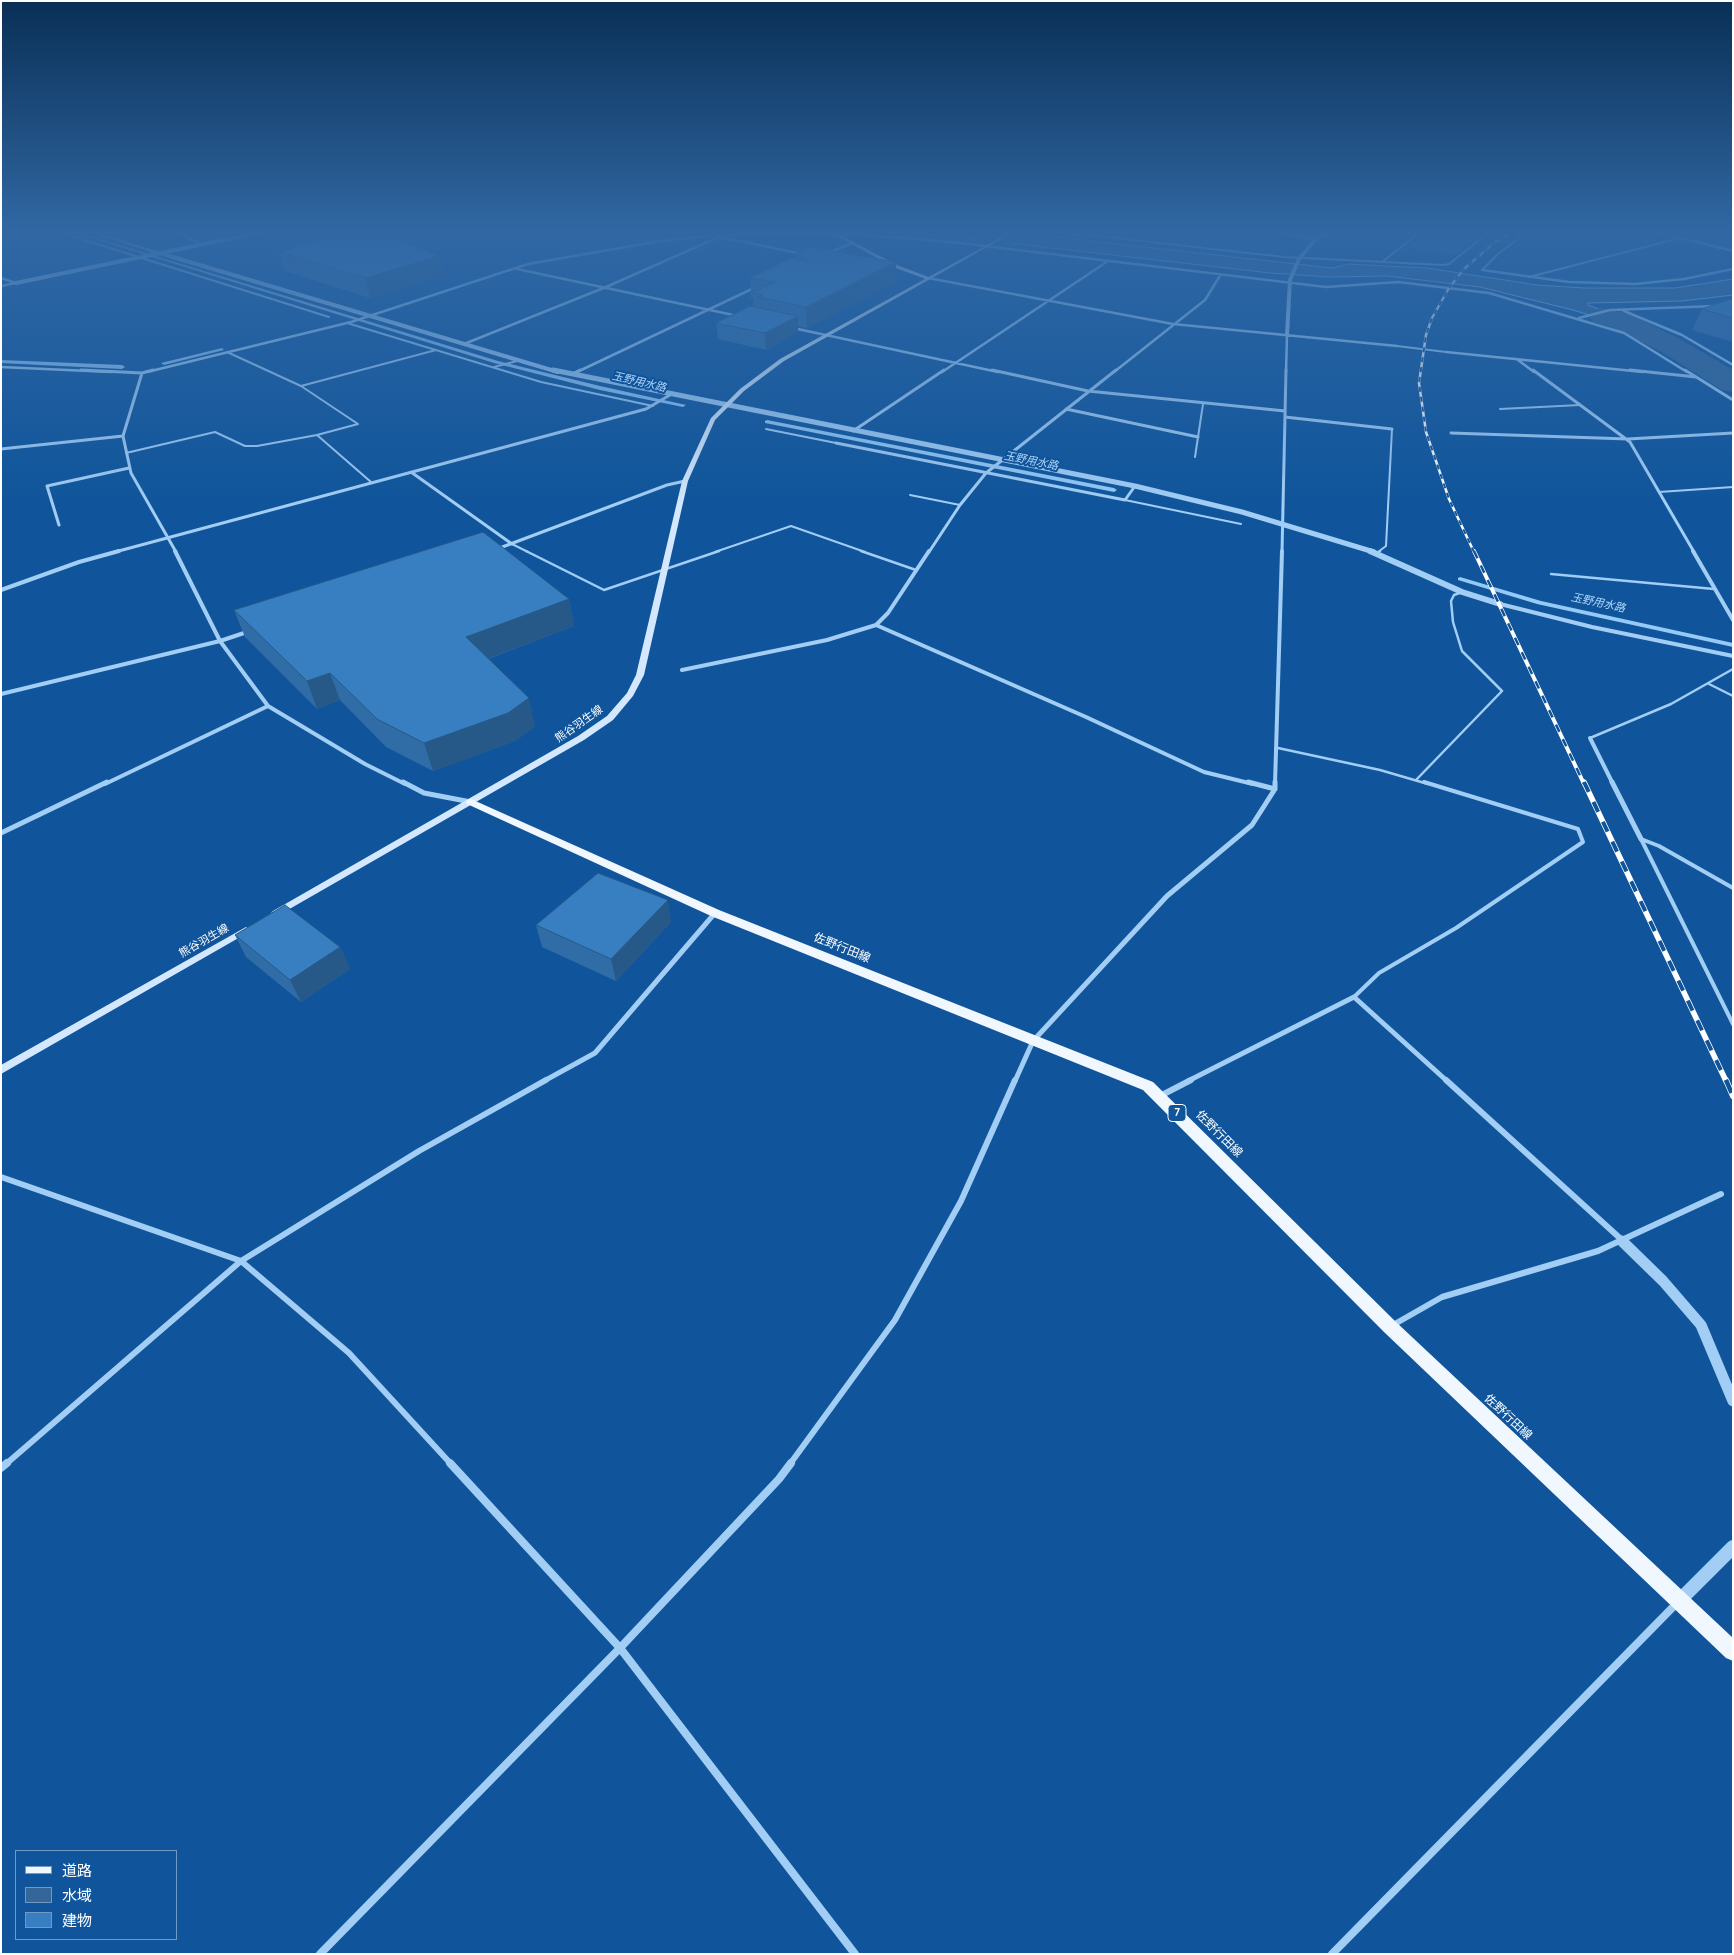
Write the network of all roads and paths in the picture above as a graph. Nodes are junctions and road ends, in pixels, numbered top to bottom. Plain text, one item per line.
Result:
1 (346, 322) joint
2 (391, 322) edge
3 (518, 322) edge
4 (679, 322) edge
5 (850, 322) edge
6 (1015, 322) edge
7 (1163, 322) edge
8 (1288, 322) edge
9 (1592, 322) edge
10 (1651, 322) edge
11 (1173, 324) junction
12 (790, 327) edge
13 (827, 335) junction
14 (1287, 335) junction
15 (464, 344) junction
16 (1397, 346) joint
17 (436, 350) junction
18 (227, 352) junction
19 (1446, 352) joint
20 (1518, 360) junction
21 (517, 361) junction
22 (955, 362) junction
23 (1733, 365) edge
24 (1, 367) edge
25 (493, 367) junction
26 (142, 373) junction
27 (571, 374) junction
28 (1696, 377) junction
29 (301, 386) junction
30 (1088, 391) junction
31 (669, 396) junction
32 (1733, 400) edge
33 (726, 404) junction
34 (1203, 404) junction
35 (1580, 405) junction
36 (654, 406) junction
37 (1066, 409) junction
38 (1500, 409) dead end
39 (1285, 411) junction
40 (1285, 417) junction
41 (766, 429) dead end
42 (1392, 429) joint
43 (853, 430) junction
44 (1733, 433) edge
45 (1451, 434) dead end
46 (317, 435) junction
47 (123, 436) junction
48 (1198, 437) junction
49 (1628, 439) junction
50 (836, 443) joint
51 (1, 449) edge
52 (126, 453) junction
53 (1195, 457) dead end
54 (1001, 462) junction
55 (130, 468) junction
56 (411, 472) junction
57 (986, 473) junction
58 (685, 481) junction
59 (371, 482) junction
60 (1135, 486) junction
61 (1733, 487) edge
62 (1659, 492) junction
63 (910, 495) dead end
64 (1125, 500) junction
65 (960, 505) junction
66 (1282, 523) junction
67 (1241, 524) dead end
68 (59, 525) dead end
69 (168, 537) junction
70 (512, 544) junction
71 (493, 550) edge
72 (1377, 553) junction
73 (663, 570) junction
74 (916, 570) junction
75 (1552, 574) dead end
76 (1714, 589) junction
77 (1, 590) edge
78 (1462, 592) junction
79 (1500, 604) joint
80 (1733, 620) edge
81 (876, 625) junction
82 (257, 628) edge
83 (220, 641) junction
84 (1733, 656) edge
85 (1733, 669) edge
86 (682, 670) dead end
87 (1709, 684) junction
88 (2, 693) edge
89 (1733, 696) edge
90 (268, 706) junction
91 (1590, 738) joint
92 (1278, 748) junction
93 (1416, 780) junction
94 (1275, 789) junction
95 (472, 802) junction
96 (1, 833) edge
97 (1641, 839) junction
98 (1733, 888) edge
99 (715, 913) junction
100 (266, 919) edge
101 (258, 924) edge
102 (1354, 998) junction
103 (1733, 1024) edge
104 (1032, 1041) junction
105 (1, 1070) edge
106 (1160, 1097) junction
107 (1, 1177) edge
108 (1721, 1194) dead end
109 (1622, 1241) junction
110 (241, 1261) junction
111 (1390, 1327) junction
112 (1733, 1401) edge
113 (1, 1468) edge
114 (1733, 1547) edge
115 (1680, 1600) junction
116 (620, 1648) junction
117 (1733, 1651) edge
118 (320, 1954) edge
119 (855, 1954) edge
120 (1332, 1954) edge

1 - 17 lane
1 - 18 street
2 - 15 street
3 - 15 street
4 - 27 street
5 - 13 main road, 熊谷羽生線
6 - 22 street
7 - 11 street
8 - 14 street
9 - 28 street
10 - 23 street
11 - 14 street
11 - 30 street
12 - 13 street
13 - 22 street
13 - 33 main road, 熊谷羽生線
14 - 16 street
14 - 39 street
15 - 21 street
16 - 19 lane
17 - 25 lane
17 - 29 lane
18 - 26 street
18 - 29 lane
19 - 20 street
20 - 28 street
20 - 35 street
21 - 25 lane
21 - 27 street
22 - 30 street
22 - 43 street
24 - 26 street
25 - 36 lane
26 - 47 street
27 - 31 street
28 - 32 street
29 - 46 lane
30 - 34 street
30 - 37 street
31 - 33 street
31 - 36 street
33 - 43 street
33 - 58 main road, 熊谷羽生線
34 - 39 street
34 - 48 lane
35 - 38 lane
35 - 49 street
36 - 56 street
37 - 48 street
37 - 54 street
39 - 40 street
40 - 42 street
40 - 66 street
41 - 50 lane
42 - 72 lane
43 - 54 street
44 - 49 street
45 - 49 street
46 - 52 lane
46 - 59 lane
47 - 51 street
47 - 52 street
48 - 53 lane
49 - 62 street
50 - 57 street
52 - 55 street
54 - 57 street
54 - 60 street
55 - 68 street
55 - 69 street
56 - 59 street
56 - 70 street
57 - 64 street
57 - 65 street
58 - 70 street
58 - 73 main road, 熊谷羽生線
59 - 69 street
60 - 64 street
60 - 66 street
61 - 62 lane
62 - 76 street
63 - 65 lane
64 - 67 lane
65 - 74 street
66 - 72 street
66 - 92 street
69 - 77 street
69 - 83 street
70 - 71 street
70 - 73 lane
72 - 78 street
73 - 74 lane
73 - 95 main road, 熊谷羽生線
74 - 81 street
75 - 76 lane
76 - 80 street
78 - 79 street
78 - 93 lane
79 - 84 street
81 - 86 street
81 - 94 street
82 - 83 street
83 - 88 street
83 - 90 street
85 - 87 lane
87 - 89 lane
87 - 91 lane
90 - 95 street
90 - 96 street
91 - 97 street
92 - 93 lane
92 - 94 street
93 - 102 lane
94 - 104 street
95 - 99 main road, 佐野行田線 / 7
95 - 100 main road, 熊谷羽生線
97 - 98 lane
97 - 103 lane
99 - 104 main road, 佐野行田線 / 7
99 - 110 street
101 - 105 main road, 熊谷羽生線
102 - 106 street
102 - 109 street
104 - 106 main road, 佐野行田線 / 7
104 - 116 street
106 - 111 main road, 佐野行田線 / 7
107 - 110 street
108 - 109 street
109 - 111 street
109 - 112 street
110 - 113 street
110 - 116 street
111 - 115 main road, 佐野行田線 / 7
114 - 115 street
115 - 117 main road, 佐野行田線 / 7
115 - 120 street
116 - 118 street
116 - 119 street

